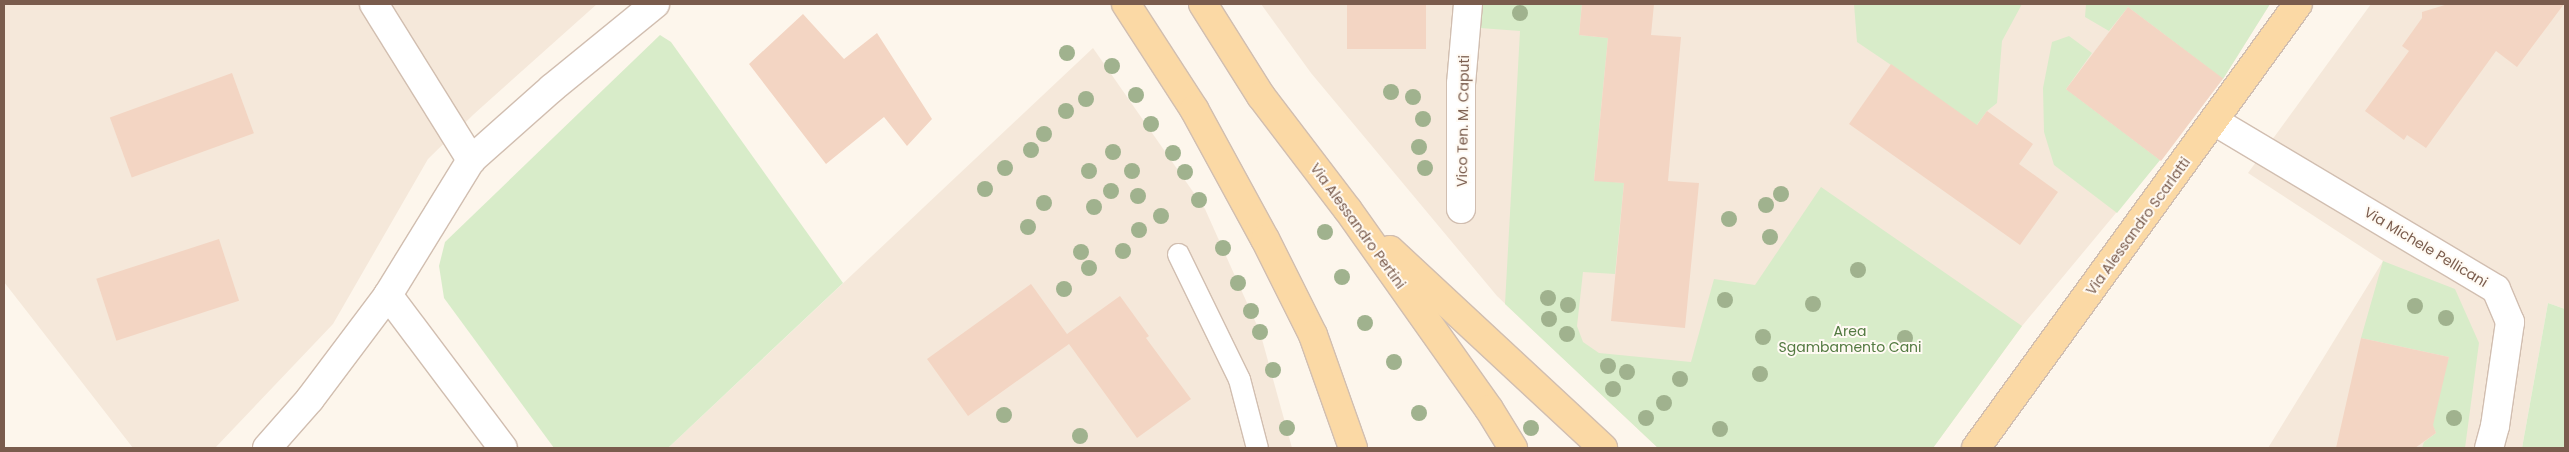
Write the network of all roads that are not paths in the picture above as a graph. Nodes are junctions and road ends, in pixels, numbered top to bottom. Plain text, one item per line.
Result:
1 (374, 4) edge
2 (655, 4) edge
3 (1126, 4) edge
4 (1203, 4) edge
5 (1468, 4) edge
6 (2298, 4) edge
7 (2214, 121) junction
8 (471, 160) junction
9 (1461, 209) dead end
10 (1348, 210) junction
11 (1178, 254) dead end
12 (388, 295) junction
13 (267, 448) edge
14 (503, 448) edge
15 (1257, 448) edge
16 (1354, 448) edge
17 (1513, 448) edge
18 (1603, 448) edge
19 (1976, 448) edge
20 (2489, 448) edge

1 - 8 street
2 - 8 street
3 - 16 main road
4 - 10 main road, Via Alessandro Pertini
5 - 9 street, Vico Ten. M. Caputi
6 - 7 main road, Via Alessandro Scarlatti
7 - 19 main road, Via Alessandro Scarlatti
7 - 20 street, Via Michele Pellicani
8 - 12 street
10 - 17 main road, Via Alessandro Pertini
10 - 18 main road
11 - 15 lane
12 - 13 street
12 - 14 street

